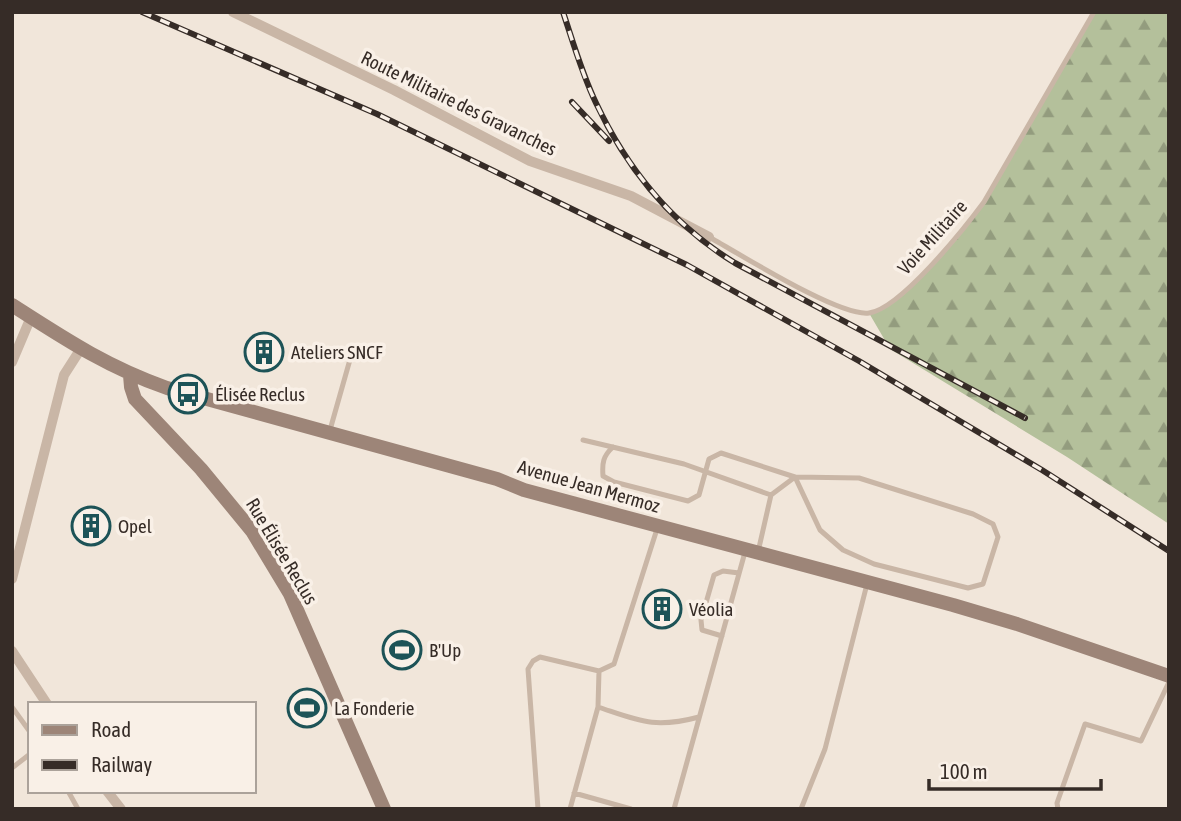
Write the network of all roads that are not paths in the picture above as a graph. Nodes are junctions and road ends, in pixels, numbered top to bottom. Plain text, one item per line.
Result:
1 (233, 12) edge
2 (1094, 12) edge
3 (709, 237) joint
4 (12, 305) edge
5 (31, 317) junction
6 (80, 349) junction
7 (353, 349) dead end
8 (12, 362) edge
9 (130, 375) junction
10 (330, 432) junction
11 (583, 440) dead end
12 (613, 447) junction
13 (706, 472) junction
14 (795, 477) junction
15 (771, 495) junction
16 (658, 526) junction
17 (752, 550) junction
18 (739, 573) junction
19 (12, 579) edge
20 (868, 581) junction
21 (722, 636) junction
22 (12, 643) edge
23 (14, 653) edge
24 (599, 671) junction
25 (1169, 676) edge
26 (1169, 682) edge
27 (46, 702) edge
28 (12, 707) edge
29 (598, 707) junction
30 (699, 717) junction
31 (28, 729) edge
32 (28, 756) edge
33 (12, 768) edge
34 (69, 793) edge
35 (109, 793) edge
36 (574, 793) junction
37 (78, 809) edge
38 (121, 809) edge
39 (384, 809) edge
40 (538, 809) edge
41 (569, 809) edge
42 (631, 809) edge
43 (674, 809) edge
44 (801, 809) edge
45 (1058, 809) edge

1 - 3 street, Route Militaire des Gravanches
2 - 3 lane, Voie Militaire
4 - 5 main road, Avenue Jean Mermoz
5 - 6 main road, Avenue Jean Mermoz
5 - 8 street
6 - 9 main road, Avenue Jean Mermoz
6 - 19 street
7 - 10 lane
9 - 10 main road, Avenue Jean Mermoz
9 - 39 main road, Rue Élisée Reclus
10 - 16 main road, Avenue Jean Mermoz
11 - 12 lane
12 - 13 lane
12 - 13 lane
13 - 14 lane
13 - 15 lane
14 - 14 lane
14 - 15 lane
15 - 17 lane
16 - 17 main road, Avenue Jean Mermoz
16 - 24 lane
17 - 18 lane
17 - 20 main road, Avenue Jean Mermoz
18 - 21 lane
18 - 21 lane
20 - 25 main road, Avenue Jean Mermoz
20 - 44 lane
21 - 30 lane
22 - 23 street
23 - 27 street
24 - 29 lane
24 - 40 lane
26 - 45 lane
28 - 31 lane
29 - 30 lane
29 - 36 lane
30 - 43 lane
32 - 33 lane
34 - 37 lane
35 - 38 street
36 - 41 lane
36 - 42 lane

